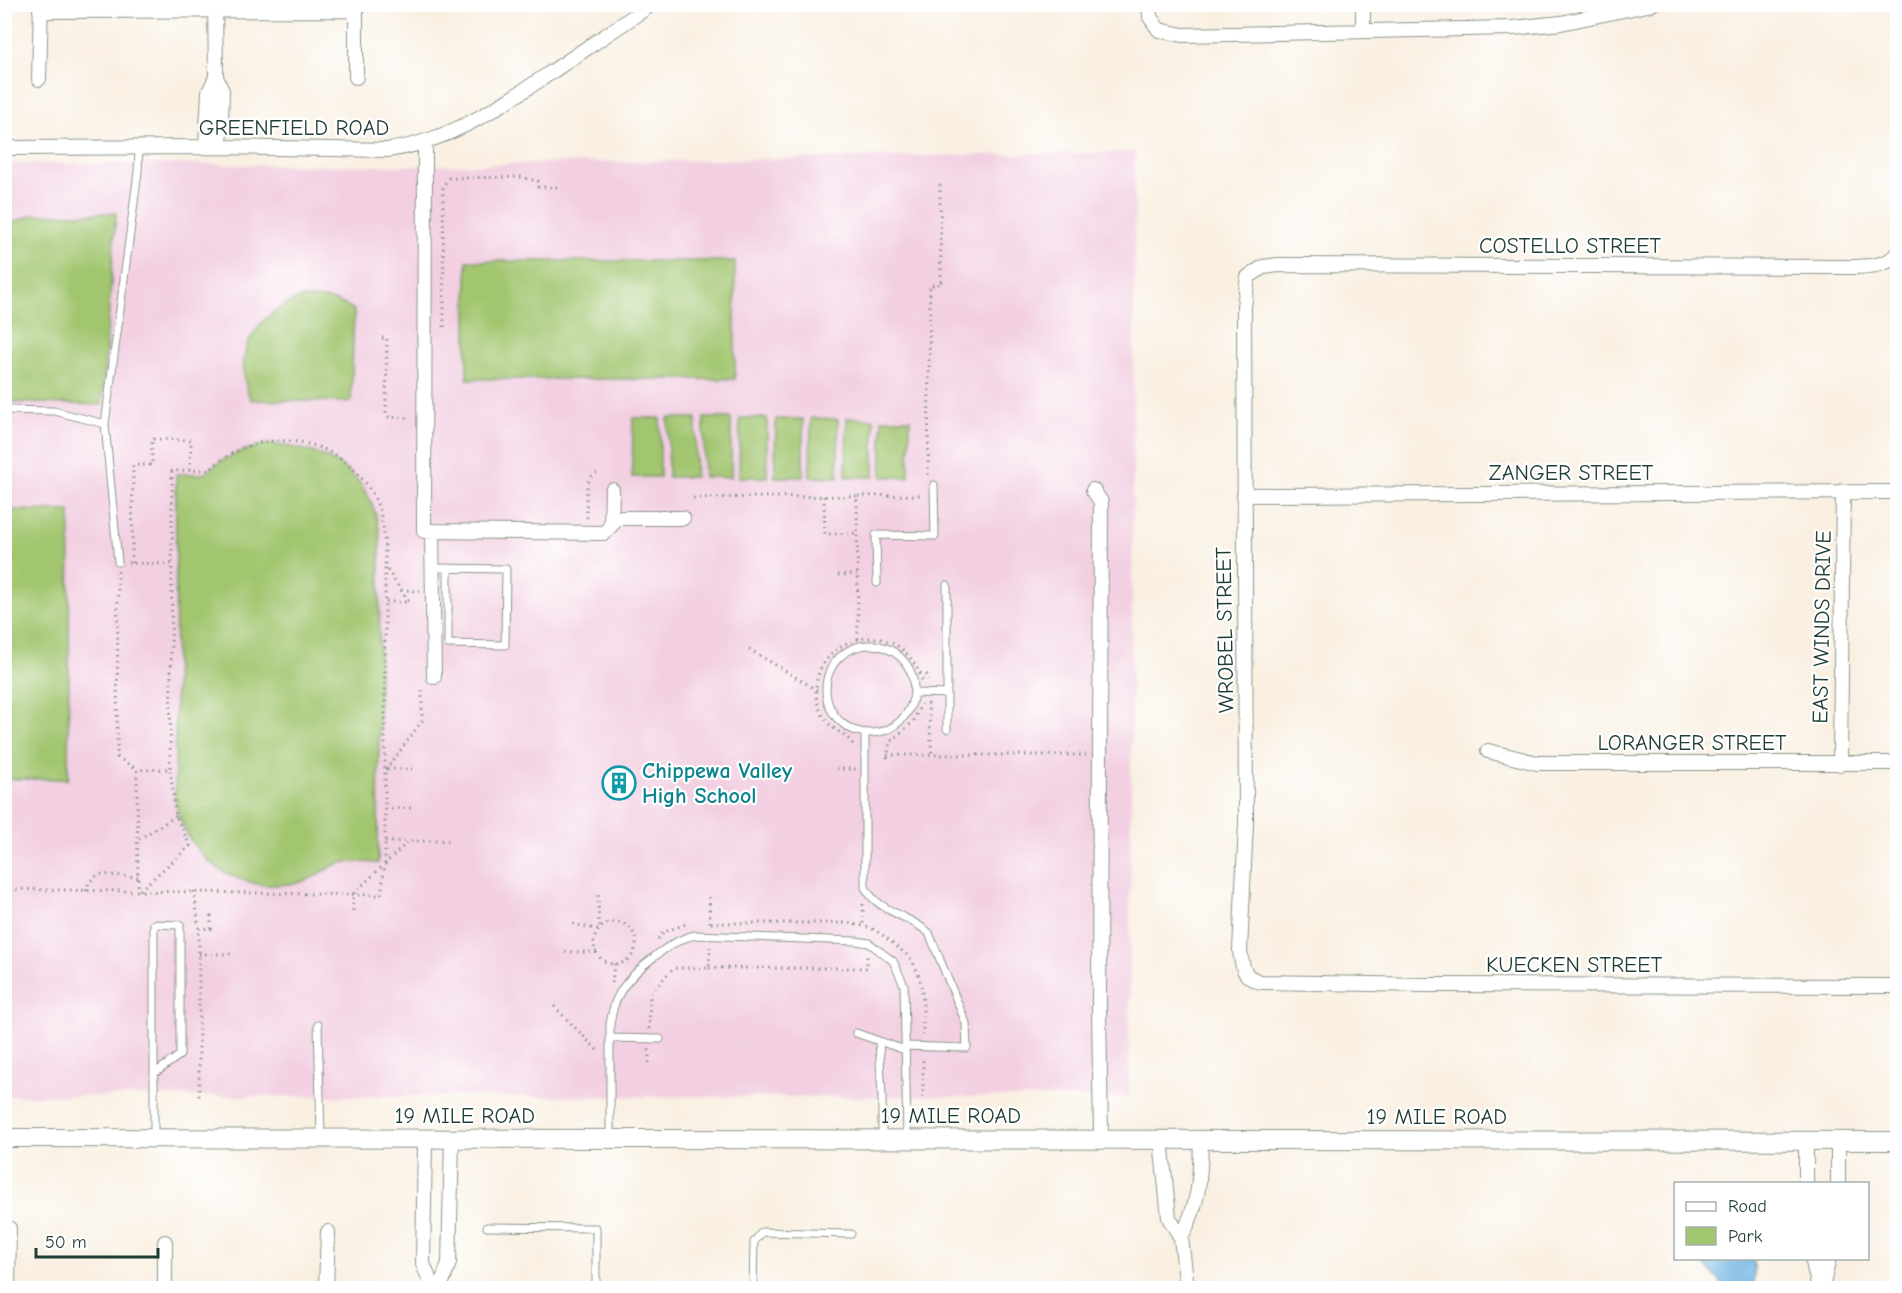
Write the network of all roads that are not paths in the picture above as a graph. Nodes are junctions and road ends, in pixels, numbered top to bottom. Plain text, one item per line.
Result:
1 (652, 4) edge
2 (1149, 4) edge
3 (1363, 4) edge
4 (1652, 4) edge
5 (215, 7) edge
6 (356, 7) edge
7 (40, 8) edge
8 (1364, 31) junction
9 (356, 77) dead end
10 (39, 80) dead end
11 (425, 142) junction
12 (139, 147) junction
13 (213, 147) junction
14 (4, 148) edge
15 (1895, 255) edge
16 (1248, 277) joint
17 (4, 410) edge
18 (105, 424) junction
19 (931, 484) road end
20 (1093, 489) dead end
21 (612, 490) dead end
22 (1843, 491) junction
23 (1898, 492) edge
24 (1244, 495) junction
25 (683, 518) dead end
26 (611, 525) junction
27 (432, 531) junction
28 (118, 562) road end
29 (433, 568) junction
30 (448, 568) junction
31 (877, 583) dead end
32 (947, 585) dead end
33 (441, 644) junction
34 (434, 677) road end
35 (915, 693) junction
36 (947, 694) junction
37 (947, 729) dead end
38 (865, 734) junction
39 (1488, 751) dead end
40 (1898, 763) edge
41 (1840, 764) junction
42 (1251, 979) joint
43 (1898, 986) edge
44 (318, 1025) dead end
45 (856, 1033) dead end
46 (610, 1038) junction
47 (660, 1040) dead end
48 (879, 1041) junction
49 (905, 1048) junction
50 (155, 1073) junction
51 (4, 1138) edge
52 (154, 1139) junction
53 (321, 1139) junction
54 (425, 1139) junction
55 (452, 1139) junction
56 (610, 1139) junction
57 (882, 1139) junction
58 (907, 1139) junction
59 (1101, 1139) junction
60 (1161, 1140) junction
61 (1201, 1140) junction
62 (1806, 1141) junction
63 (1838, 1141) junction
64 (1898, 1141) edge
65 (1806, 1182) edge
66 (1838, 1182) edge
67 (487, 1227) dead end
68 (9, 1228) dead end
69 (328, 1232) dead end
70 (851, 1234) dead end
71 (1181, 1238) junction
72 (165, 1242) dead end
73 (1813, 1260) edge
74 (1828, 1260) edge
75 (8, 1288) edge
76 (165, 1288) edge
77 (326, 1288) edge
78 (433, 1288) edge
79 (440, 1288) edge
80 (596, 1288) edge
81 (753, 1288) edge
82 (1187, 1288) edge
83 (1821, 1288) edge

1 - 11 street, GREENFIELD ROAD
2 - 8 street
3 - 8 street
4 - 8 street
5 - 6 street
5 - 7 street
5 - 13 street
6 - 9 street
7 - 10 street
11 - 13 street, GREENFIELD ROAD
11 - 27 street
12 - 13 street, GREENFIELD ROAD
12 - 14 street, GREENFIELD ROAD
12 - 18 lane
15 - 16 street, COSTELLO STREET
16 - 24 street, WROBEL STREET
17 - 18 lane
18 - 28 lane
19 - 31 lane
20 - 59 street
21 - 26 street
22 - 23 street, ZANGER STREET
22 - 24 street, ZANGER STREET
22 - 41 street, EAST WINDS DRIVE
24 - 42 street, WROBEL STREET
25 - 26 street
26 - 27 street
27 - 29 street
29 - 30 lane
29 - 33 street
30 - 33 lane
30 - 33 lane
32 - 36 lane
33 - 34 street
35 - 36 lane
35 - 38 lane
35 - 38 lane
36 - 37 lane
38 - 49 lane
39 - 41 street, LORANGER STREET
40 - 41 street, LORANGER STREET
42 - 43 street, KUECKEN STREET
44 - 53 lane
45 - 48 lane
46 - 47 lane
46 - 49 lane
46 - 56 lane
48 - 49 lane
48 - 57 lane
49 - 58 lane
50 - 50 lane
50 - 52 lane
51 - 52 street, 19 MILE ROAD
52 - 53 street, 19 MILE ROAD
53 - 54 street, 19 MILE ROAD
54 - 55 street, 19 MILE ROAD
54 - 78 street
55 - 56 street, 19 MILE ROAD
55 - 79 street
56 - 57 street, 19 MILE ROAD
57 - 58 street, 19 MILE ROAD
58 - 59 street, 19 MILE ROAD
59 - 60 street, 19 MILE ROAD
60 - 61 street, 19 MILE ROAD
60 - 71 street
61 - 62 street, 19 MILE ROAD
61 - 71 street
62 - 63 street, 19 MILE ROAD
62 - 65 street
63 - 64 street, 19 MILE ROAD
63 - 66 street
67 - 80 lane
68 - 75 street
69 - 77 street
70 - 81 lane
71 - 82 street
72 - 76 street
73 - 83 street
74 - 83 street

